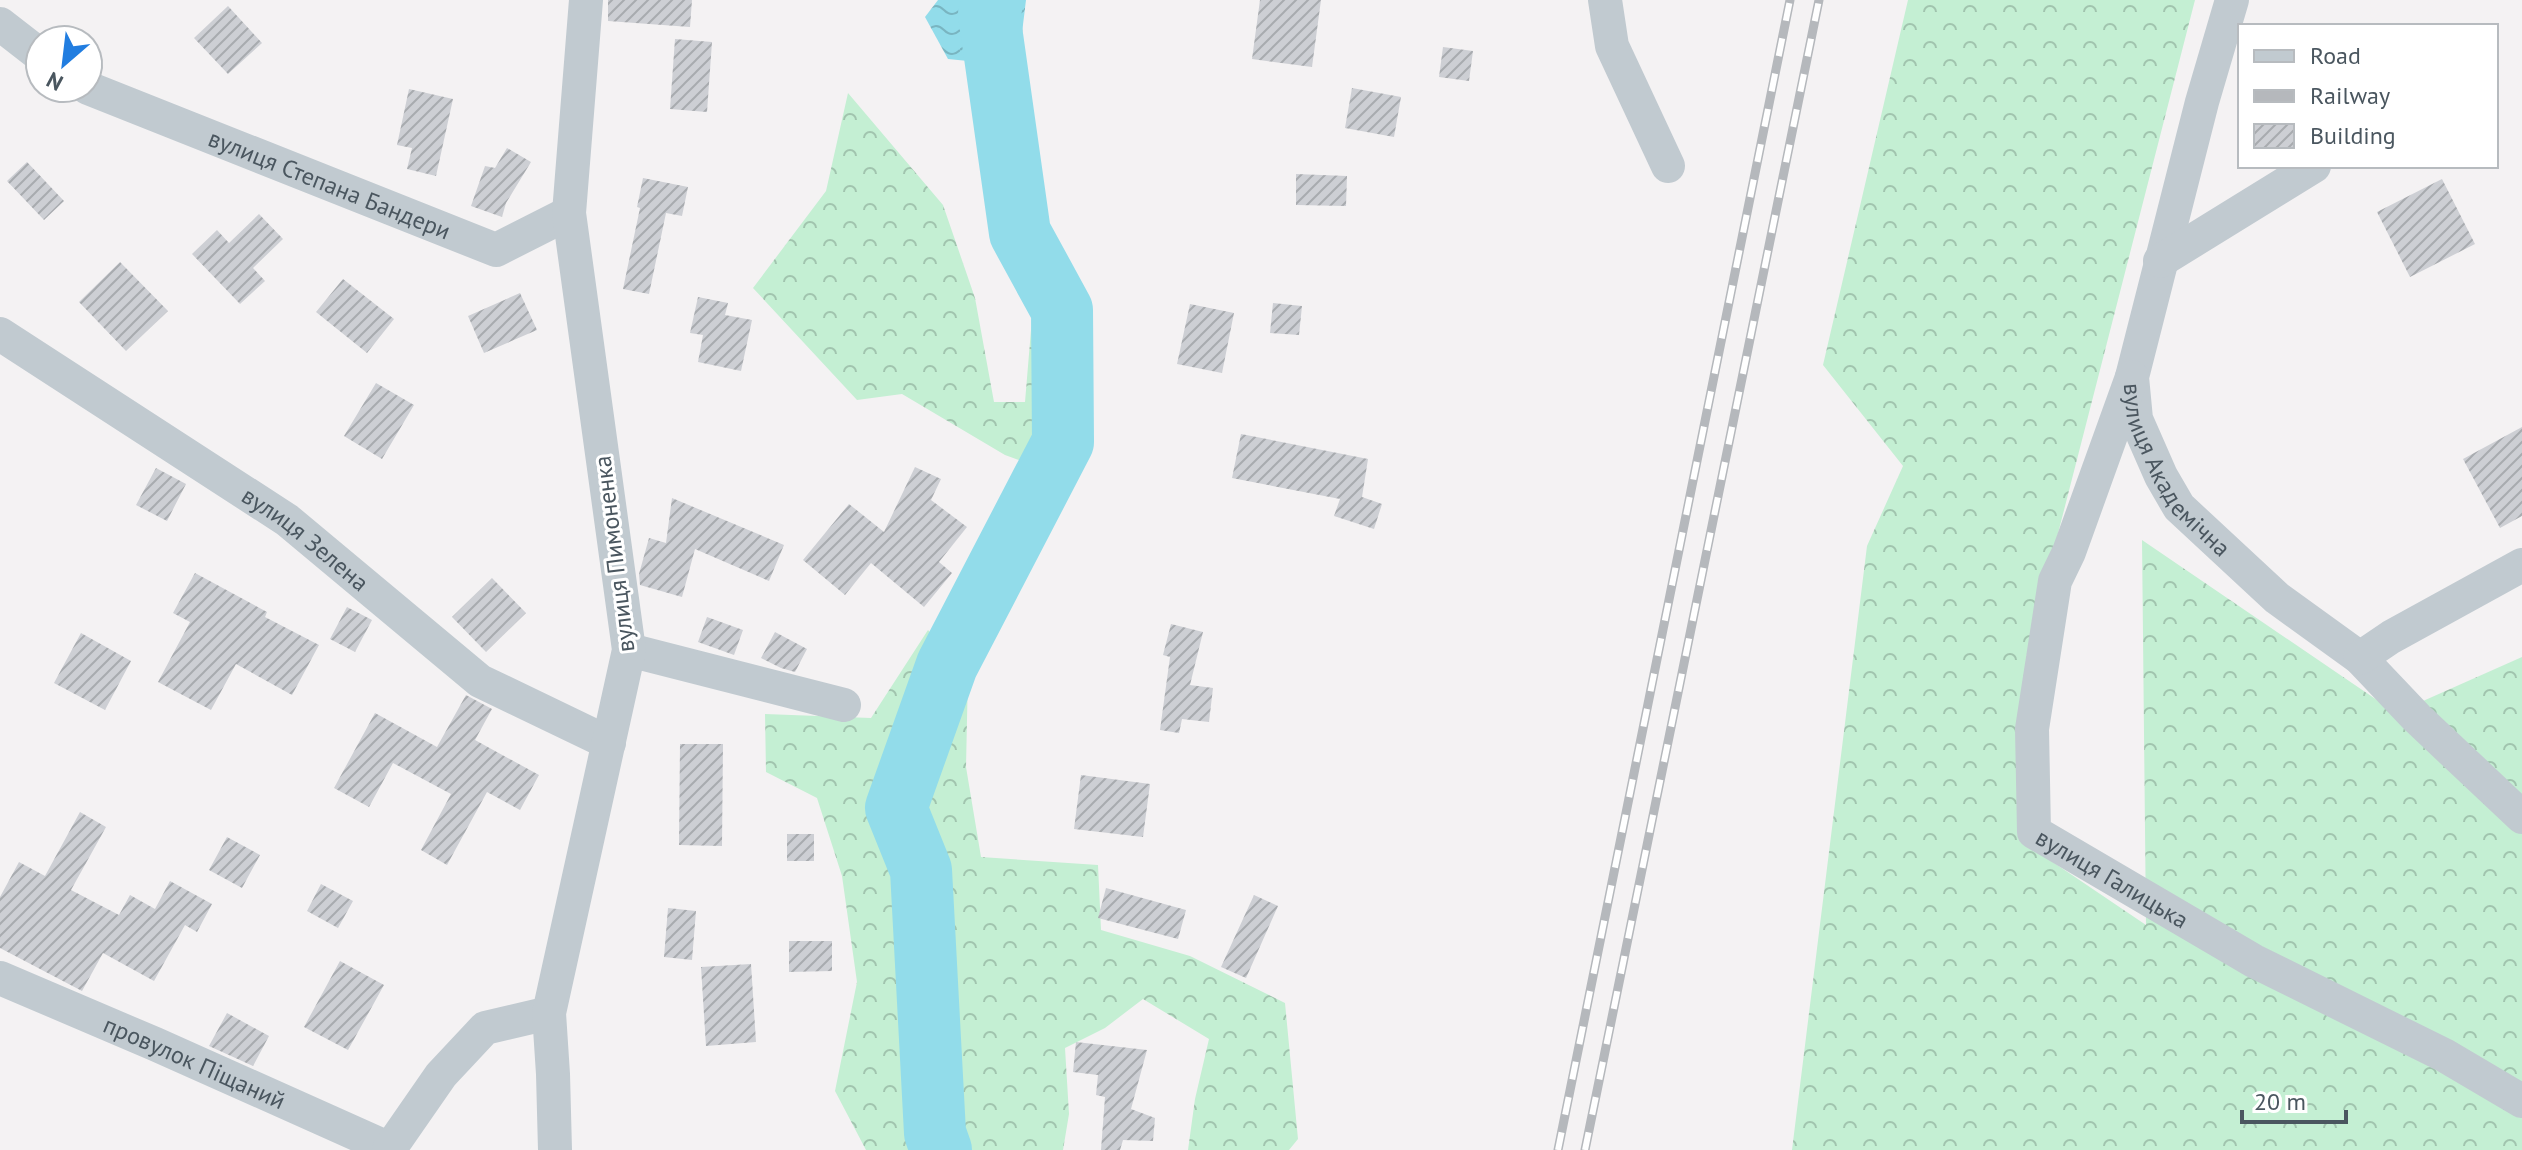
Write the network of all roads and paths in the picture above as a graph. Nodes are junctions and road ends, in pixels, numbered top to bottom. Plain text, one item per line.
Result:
1 (586, 0) edge
2 (1605, 0) edge
3 (2232, 0) edge
4 (0, 24) edge
5 (24, 43) edge
6 (104, 94) edge
7 (1668, 166) dead end
8 (2311, 168) edge
9 (569, 213) junction
10 (2160, 261) junction
11 (0, 334) edge
12 (2132, 377) junction
13 (2522, 565) edge
14 (629, 650) junction
15 (2360, 658) junction
16 (844, 705) dead end
17 (609, 743) junction
18 (2522, 817) edge
19 (0, 978) edge
20 (549, 1013) junction
21 (2522, 1101) edge
22 (389, 1150) edge
23 (555, 1150) edge

1 - 9 street, вулиця Пимоненка
2 - 7 street
3 - 10 street, вулиця Академічна
4 - 5 street
6 - 9 street, вулиця Степана Бандери
8 - 10 street
9 - 14 street, вулиця Пимоненка
10 - 12 street, вулиця Академічна
11 - 17 street, вулиця Зелена
12 - 15 street, вулиця Академічна
12 - 21 street, вулиця Галицька
13 - 15 street
14 - 16 street
14 - 17 street, вулиця Пимоненка
15 - 18 street, вулиця Академічна
17 - 20 street, вулиця Пимоненка
19 - 22 street, провулок Піщаний
20 - 22 street
20 - 23 street, вулиця Пимоненка

